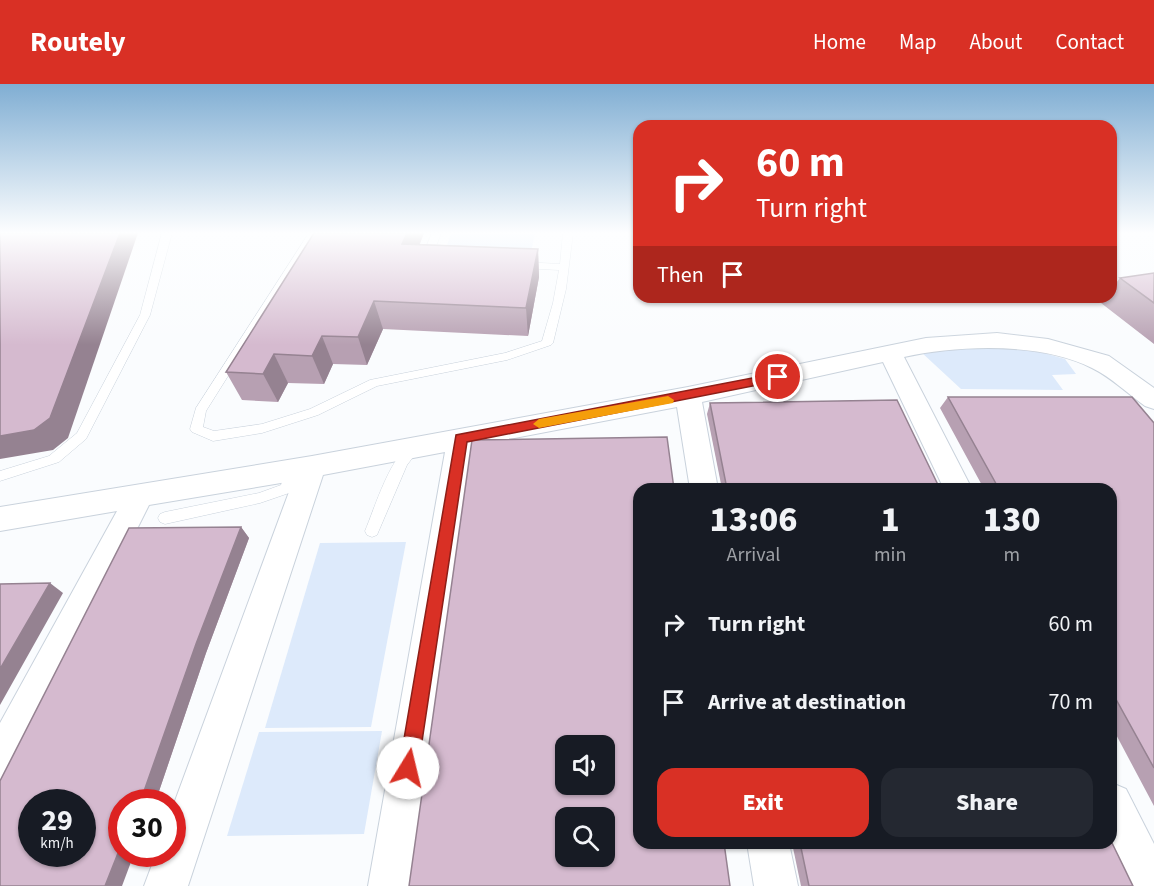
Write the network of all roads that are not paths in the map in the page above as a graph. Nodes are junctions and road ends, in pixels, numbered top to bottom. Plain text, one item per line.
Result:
1 (157, 270) edge
2 (290, 270) edge
3 (564, 270) edge
4 (891, 354) junction
5 (688, 396) junction
6 (1154, 400) edge
7 (461, 438) junction
8 (414, 447) junction
9 (302, 469) junction
10 (0, 476) edge
11 (703, 483) edge
12 (955, 483) edge
13 (139, 497) junction
14 (165, 518) dead end
15 (3, 522) edge
16 (372, 531) dead end
17 (0, 761) edge
18 (1117, 813) edge
19 (769, 849) edge
20 (166, 886) edge
21 (390, 886) edge
22 (776, 886) edge
23 (1152, 886) edge

1 - 10 lane
2 - 3 lane
4 - 5 street
4 - 6 street
4 - 12 street
5 - 7 street
5 - 11 street
7 - 8 street
7 - 21 street
8 - 9 street
8 - 16 lane
9 - 13 street
9 - 14 lane
9 - 20 street
13 - 15 street
13 - 17 street
18 - 23 street
19 - 22 street

